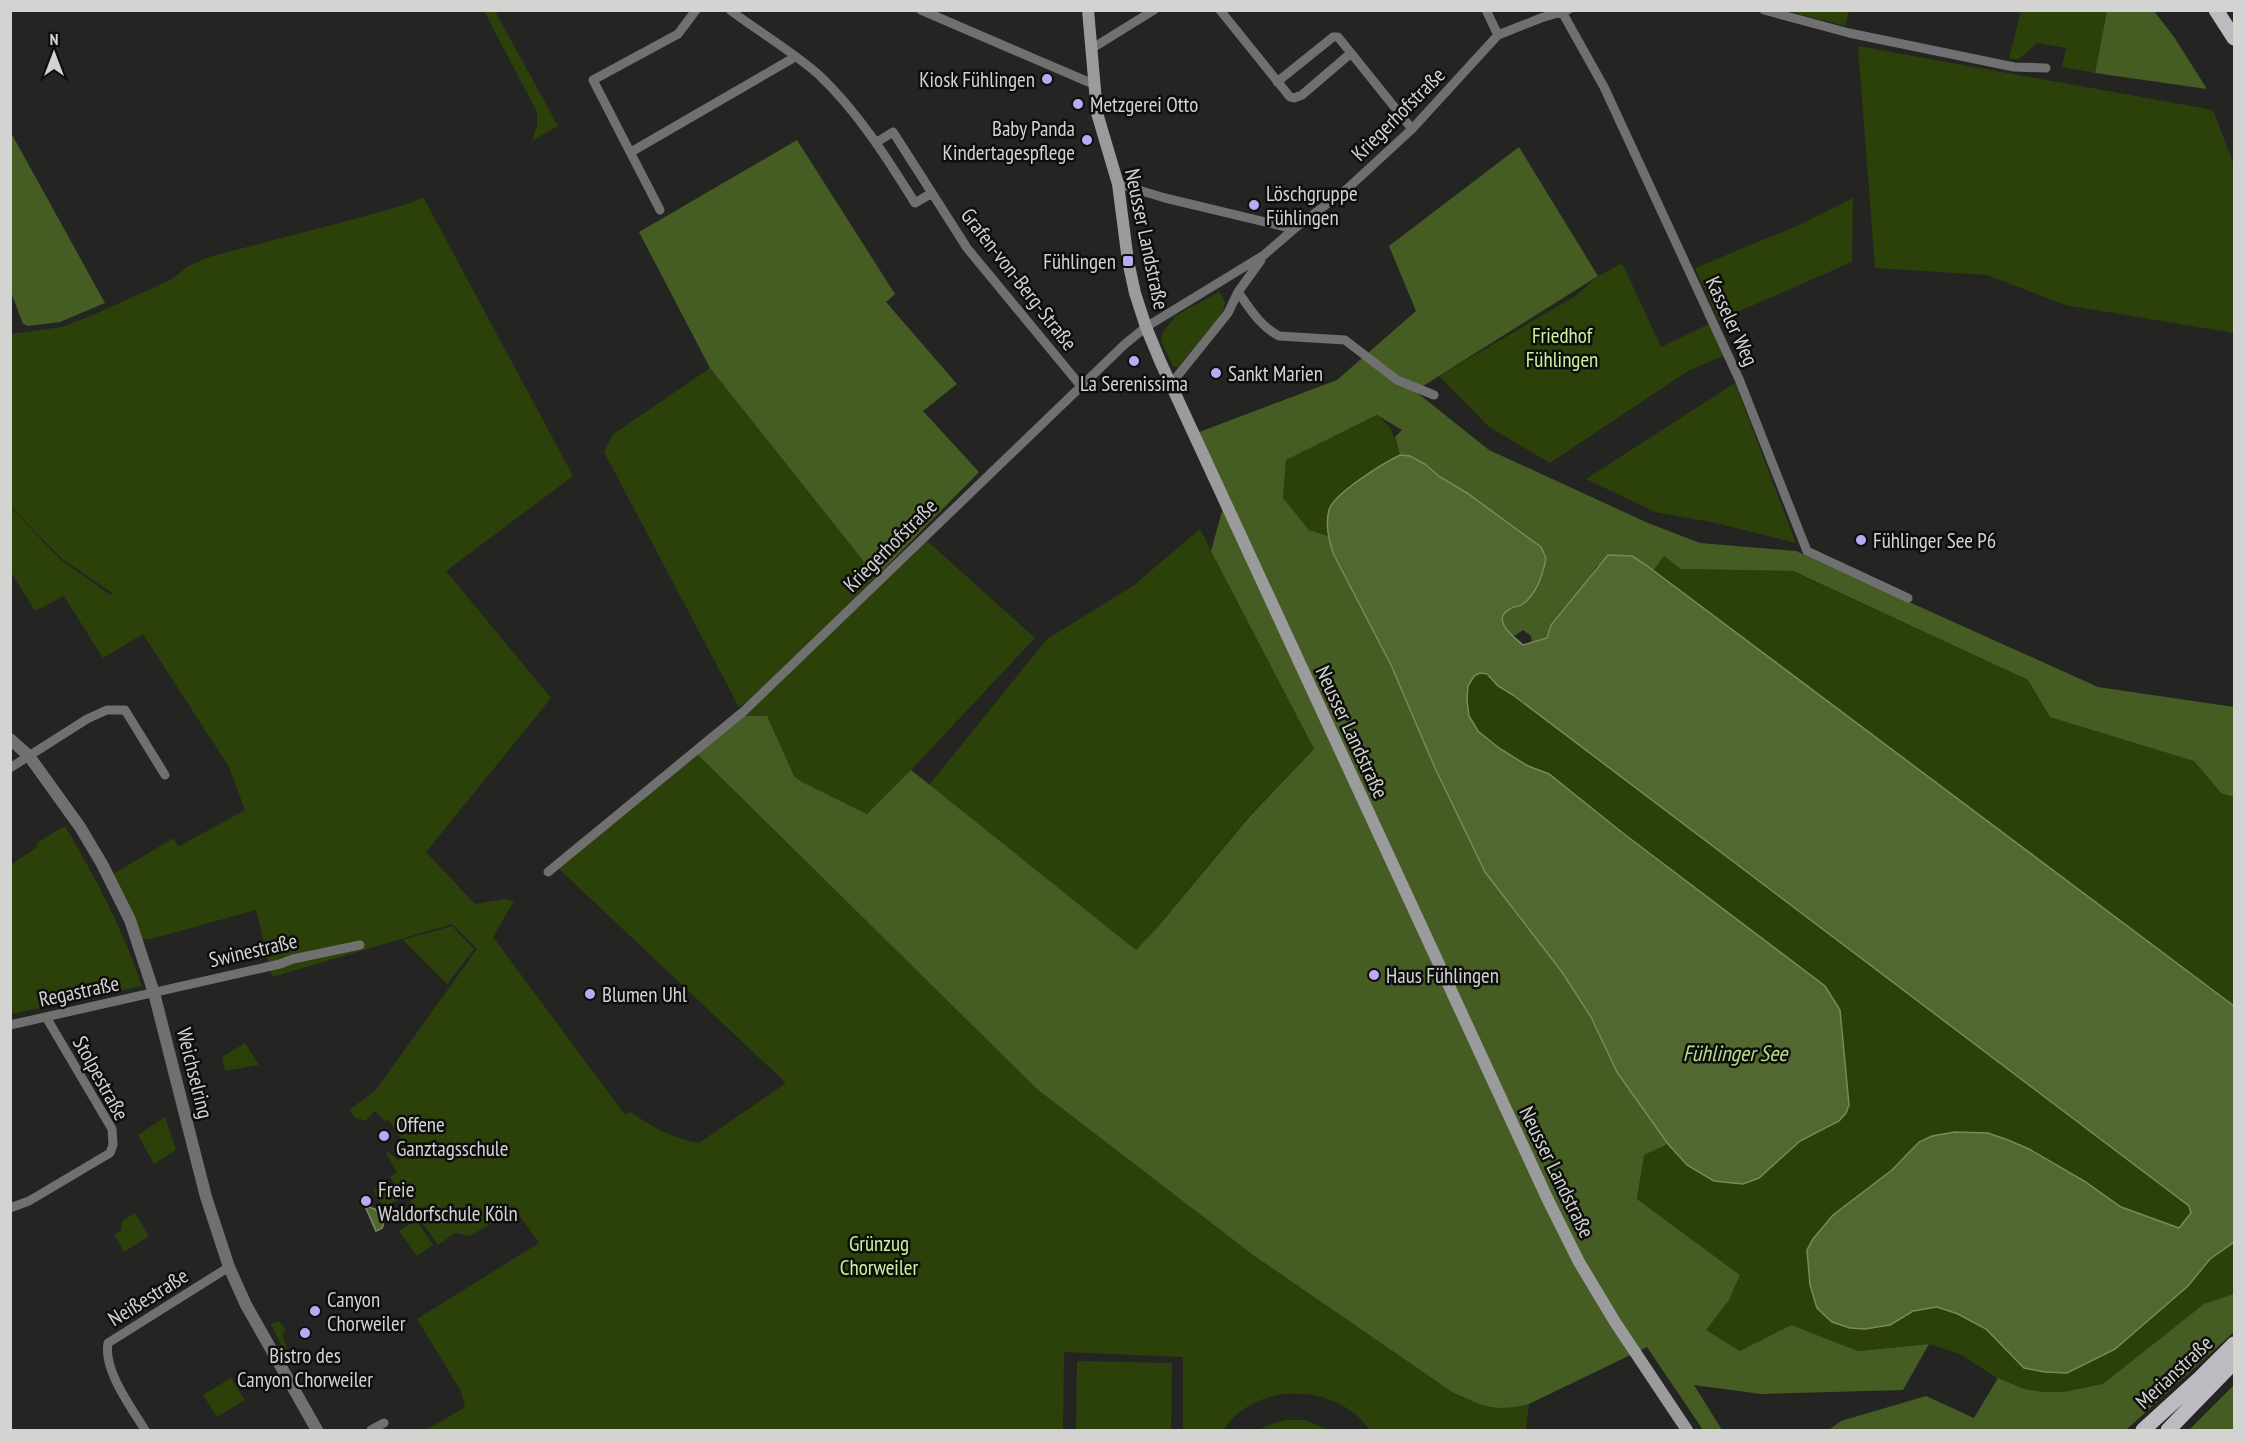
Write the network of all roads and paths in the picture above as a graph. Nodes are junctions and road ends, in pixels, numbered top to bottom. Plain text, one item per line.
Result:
1 (696, 10) edge
2 (730, 10) edge
3 (921, 10) edge
4 (1088, 10) edge
5 (1154, 10) edge
6 (1220, 10) edge
7 (1486, 10) edge
8 (1764, 10) edge
9 (2216, 10) edge
10 (1565, 11) edge
11 (1498, 36) junction
12 (2235, 38) edge
13 (1091, 49) junction
14 (1351, 53) junction
15 (795, 57) junction
16 (2046, 68) dead end
17 (1278, 82) junction
18 (1093, 84) junction
19 (1412, 129) junction
20 (877, 142) junction
21 (631, 152) junction
22 (1118, 184) junction
23 (932, 193) junction
24 (660, 210) dead end
25 (1294, 229) junction
26 (1264, 255) junction
27 (1238, 292) junction
28 (1146, 327) junction
29 (1171, 384) junction
30 (1080, 385) junction
31 (1434, 395) dead end
32 (1908, 598) dead end
33 (10, 739) edge
34 (28, 756) junction
35 (10, 768) edge
36 (165, 775) dead end
37 (548, 872) dead end
38 (360, 945) dead end
39 (154, 993) junction
40 (46, 1017) junction
41 (10, 1025) edge
42 (10, 1208) edge
43 (229, 1267) junction
44 (2235, 1344) edge
45 (2235, 1362) edge
46 (384, 1423) dead end
47 (145, 1431) edge
48 (317, 1431) edge
49 (371, 1431) edge
50 (1687, 1431) edge
51 (2142, 1431) edge
52 (2168, 1431) edge

1 - 21 street
2 - 15 street
3 - 18 street
4 - 13 main road, Neusser Landstraße
5 - 13 street
6 - 17 street
7 - 11 street
8 - 16 street
9 - 12 main road
10 - 11 street, Kriegerhofstraße
10 - 32 street, Kasseler Weg
11 - 19 street, Kriegerhofstraße
13 - 18 main road, Neusser Landstraße
14 - 17 street
14 - 17 street
14 - 19 street
15 - 20 street
15 - 21 street
18 - 22 main road, Neusser Landstraße
19 - 25 street, Kriegerhofstraße
20 - 23 street, Grafen-von-Berg-Straße
20 - 23 street
21 - 24 street
22 - 25 street
22 - 28 main road, Neusser Landstraße
23 - 30 street, Grafen-von-Berg-Straße
25 - 26 street, Kriegerhofstraße
26 - 27 street, Kriegerhofstraße
26 - 28 street, Kriegerhofstraße
27 - 29 street, Kriegerhofstraße
27 - 31 street
28 - 29 main road, Neusser Landstraße
28 - 30 street, Kriegerhofstraße
29 - 50 main road, Neusser Landstraße
30 - 37 street, Kriegerhofstraße
33 - 34 street, Weichselring
34 - 35 street
34 - 36 street
34 - 39 street, Weichselring
38 - 39 street, Swinestraße
39 - 40 street, Regastraße
39 - 43 street, Weichselring
40 - 41 street, Regastraße
40 - 42 street, Stolpestraße
43 - 47 street, Neißestraße
43 - 48 street, Weichselring
44 - 51 main road, Merianstraße
45 - 52 main road, Merianstraße
46 - 49 street

